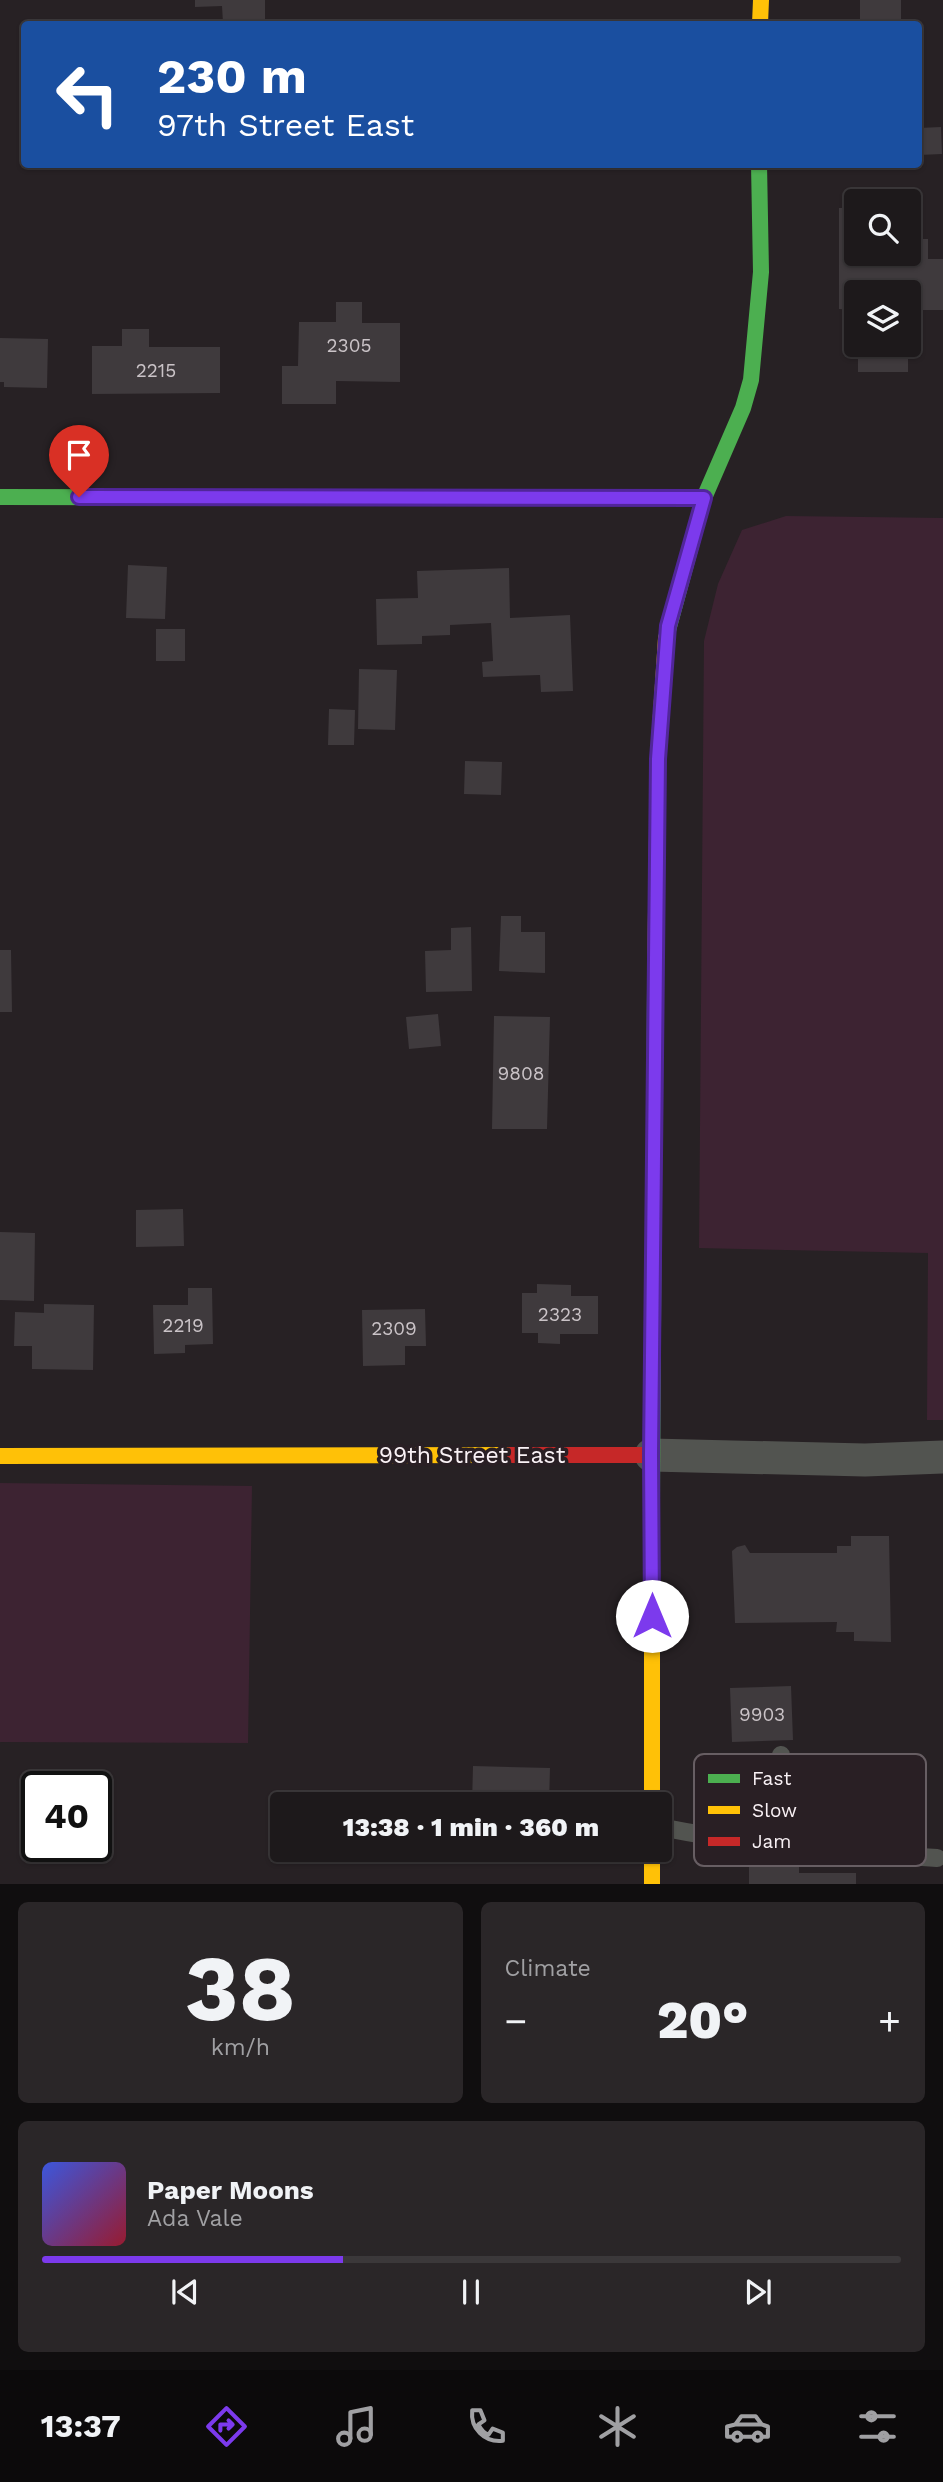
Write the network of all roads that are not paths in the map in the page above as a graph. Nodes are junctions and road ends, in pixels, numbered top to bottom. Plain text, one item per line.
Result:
1 (761, 0) edge
2 (760, 21) edge
3 (759, 168) edge
4 (0, 497) edge
5 (704, 498) junction
6 (651, 1455) junction
7 (0, 1456) edge
8 (943, 1457) edge
9 (652, 1792) edge
10 (672, 1829) edge
11 (694, 1834) edge
12 (926, 1857) edge
13 (937, 1858) dead end
14 (652, 1862) edge
15 (652, 1884) edge

1 - 2 street
3 - 5 street
4 - 5 street
5 - 6 street
6 - 7 street, 99th Street East
6 - 8 street, 99th Street East
6 - 9 street
10 - 11 lane
12 - 13 lane
14 - 15 street

